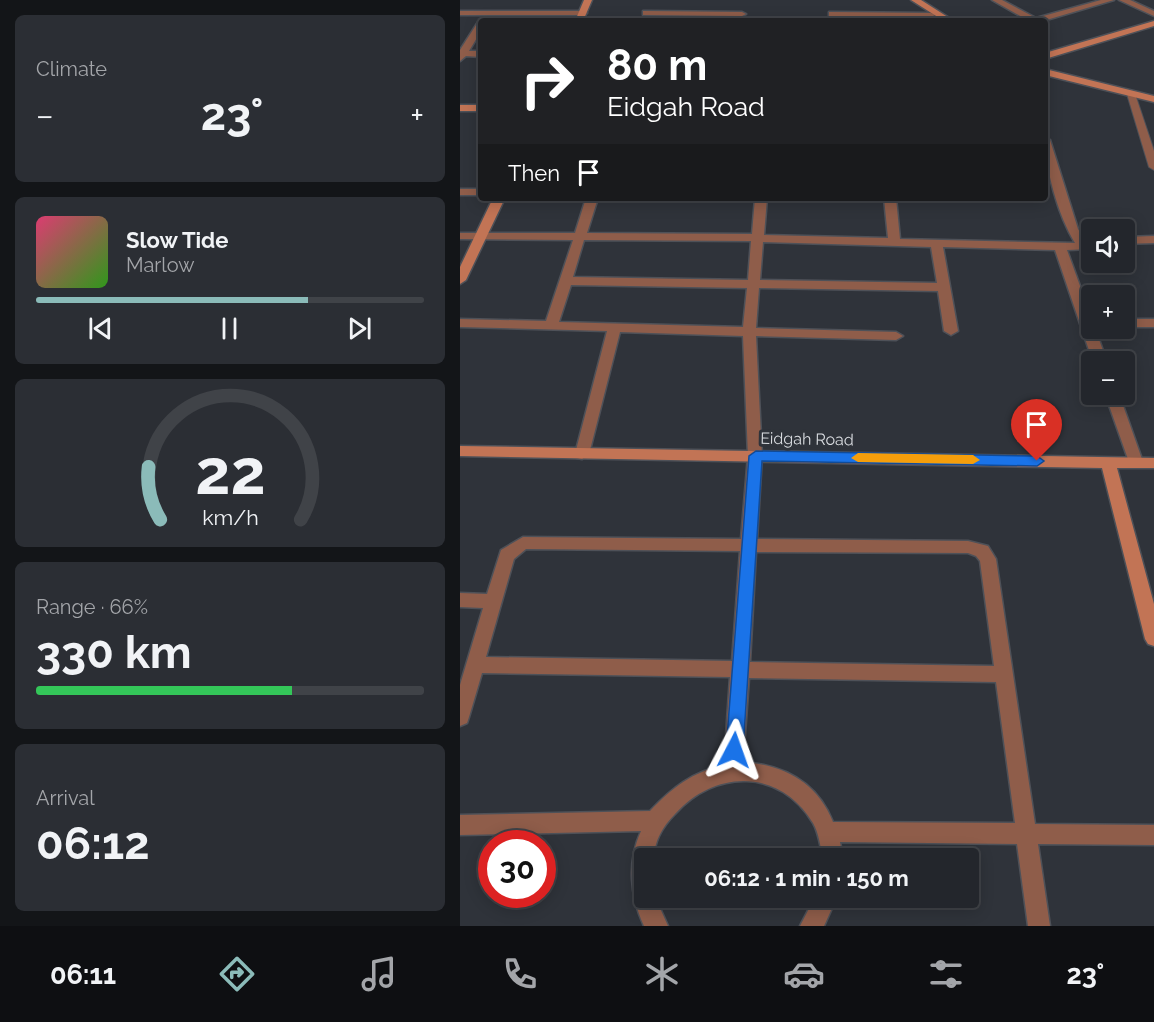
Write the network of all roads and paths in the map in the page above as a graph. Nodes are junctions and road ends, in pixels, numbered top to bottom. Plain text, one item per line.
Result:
1 (496, 0) edge
2 (588, 0) edge
3 (650, 0) edge
4 (915, 0) edge
5 (996, 0) edge
6 (1110, 0) edge
7 (1123, 0) edge
8 (460, 13) edge
9 (742, 14) edge
10 (832, 14) edge
11 (1153, 14) edge
12 (933, 16) edge
13 (581, 17) edge
14 (645, 17) edge
15 (480, 18) edge
16 (485, 18) edge
17 (532, 18) edge
18 (1029, 18) edge
19 (1046, 18) edge
20 (1153, 23) edge
21 (478, 28) edge
22 (478, 54) edge
23 (461, 55) edge
24 (1048, 55) edge
25 (1048, 73) edge
26 (1131, 94) junction
27 (1153, 99) edge
28 (460, 108) edge
29 (478, 108) edge
30 (1048, 150) edge
31 (1153, 167) edge
32 (460, 192) edge
33 (478, 192) edge
34 (498, 201) edge
35 (591, 201) edge
36 (761, 201) edge
37 (890, 201) edge
38 (460, 236) edge
39 (481, 236) junction
40 (580, 237) junction
41 (757, 238) junction
42 (1081, 239) edge
43 (1153, 239) edge
44 (1135, 241) edge
45 (894, 242) junction
46 (936, 243) junction
47 (1081, 246) edge
48 (1060, 248) junction
49 (460, 280) edge
50 (566, 281) junction
51 (752, 286) junction
52 (943, 287) junction
53 (1081, 303) edge
54 (460, 323) edge
55 (1135, 323) edge
56 (1153, 323) edge
57 (552, 324) junction
58 (615, 326) junction
59 (951, 332) dead end
60 (749, 333) junction
61 (896, 336) dead end
62 (1116, 405) edge
63 (460, 452) edge
64 (582, 454) junction
65 (756, 456) junction
66 (1108, 462) junction
67 (1136, 462) junction
68 (1153, 463) edge
69 (749, 546) junction
70 (460, 600) edge
71 (494, 601) junction
72 (1153, 639) edge
73 (475, 665) junction
74 (739, 670) junction
75 (1004, 674) junction
76 (460, 717) edge
77 (733, 770) junction
78 (654, 822) junction
79 (460, 825) edge
80 (828, 832) junction
81 (1027, 834) junction
82 (1153, 835) edge
83 (831, 848) edge
84 (822, 908) edge
85 (656, 926) edge
86 (811, 926) edge
87 (1039, 926) edge

1 - 16 street
2 - 13 street
3 - 14 street
4 - 12 street
5 - 18 street
6 - 19 street
7 - 11 street
8 - 15 street
9 - 14 street
10 - 12 street
13 - 17 street
20 - 24 street
21 - 23 street
22 - 23 street
25 - 26 street
26 - 27 street
26 - 31 lane
28 - 29 street
30 - 42 street
32 - 33 street
34 - 39 street
35 - 40 street
36 - 41 street
37 - 45 street
38 - 39 street
39 - 40 street
39 - 49 street
40 - 41 street
40 - 50 street
41 - 45 street
41 - 51 street
43 - 44 street
45 - 46 street
46 - 48 street
46 - 52 street
47 - 48 street
48 - 53 street
50 - 51 street
50 - 57 street
51 - 52 street
51 - 60 street
52 - 59 street
54 - 57 street
55 - 56 street
57 - 58 street
58 - 60 street
58 - 64 street
60 - 61 street
60 - 65 street
62 - 67 street
63 - 64 street, Eidgah Road
64 - 65 street, Eidgah Road
65 - 66 street, Eidgah Road
65 - 69 street
66 - 67 street, Eidgah Road
66 - 72 street
67 - 68 street, Eidgah Road
69 - 71 street
69 - 74 street
69 - 75 street
70 - 71 street
71 - 73 street
73 - 74 street
73 - 76 street
74 - 75 street
74 - 77 street
75 - 81 street
77 - 78 street
77 - 80 street
78 - 79 street
78 - 85 street
80 - 81 street
80 - 83 street
81 - 82 street
81 - 87 street
84 - 86 street

